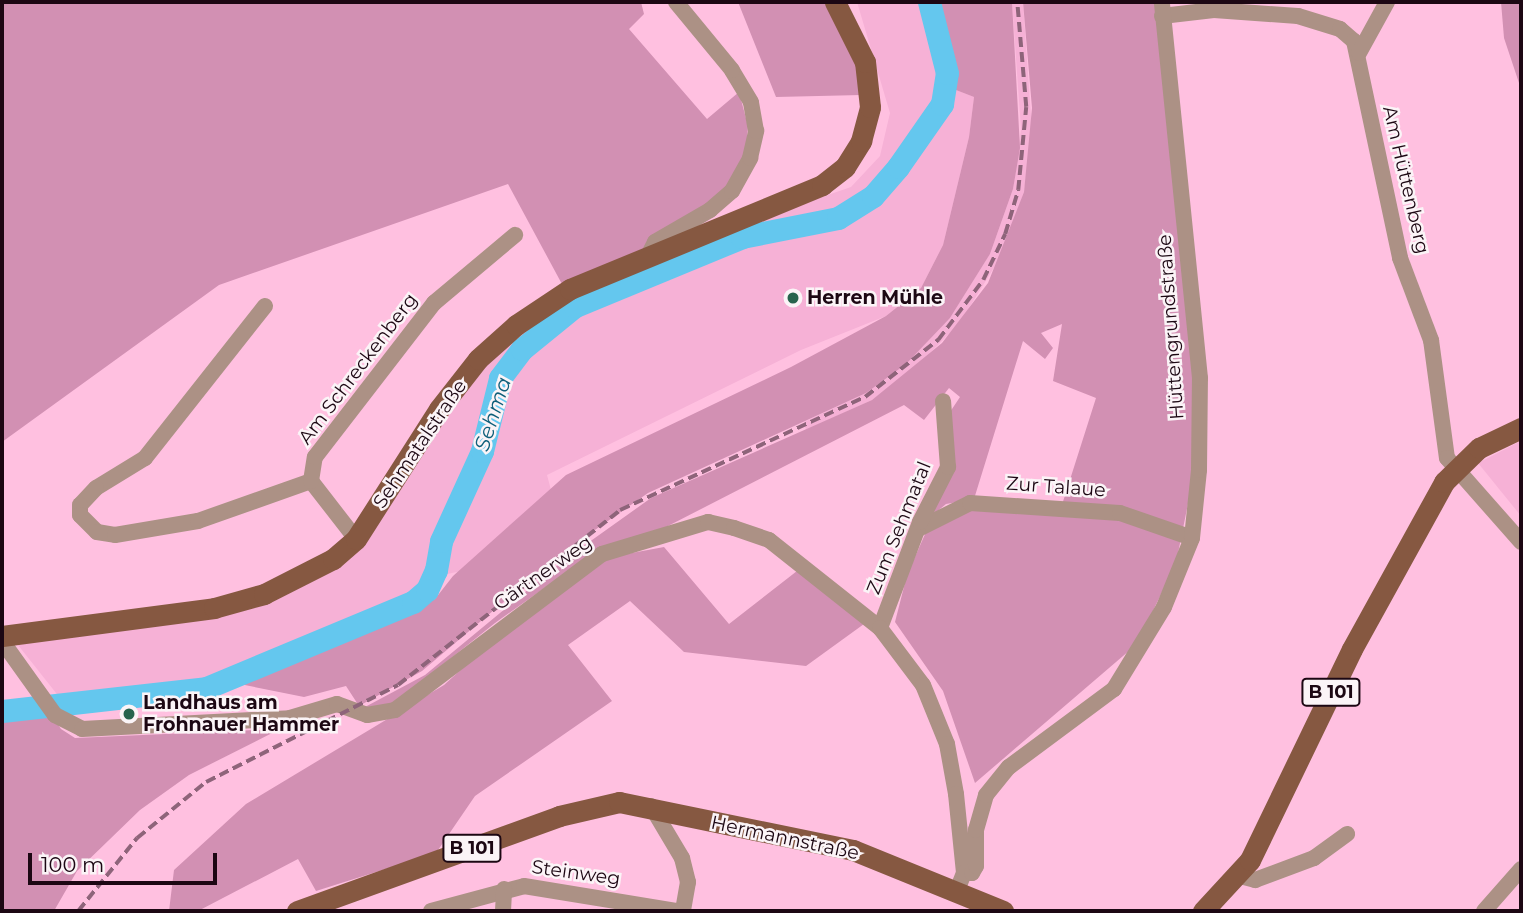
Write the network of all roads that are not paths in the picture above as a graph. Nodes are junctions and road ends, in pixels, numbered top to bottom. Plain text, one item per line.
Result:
1 (676, 2) edge
2 (835, 2) edge
3 (1387, 2) edge
4 (1215, 6) edge
5 (1162, 9) edge
6 (1359, 53) junction
7 (515, 234) dead end
8 (648, 256) junction
9 (264, 306) dead end
10 (943, 401) dead end
11 (1521, 428) edge
12 (1455, 468) junction
13 (311, 481) junction
14 (918, 528) junction
15 (1192, 538) junction
16 (355, 539) junction
17 (1521, 542) edge
18 (880, 628) junction
19 (2, 639) edge
20 (651, 806) junction
21 (1347, 834) dead end
22 (1521, 869) edge
23 (964, 873) junction
24 (1240, 876) junction
25 (505, 889) junction
26 (967, 902) edge
27 (605, 904) edge
28 (1489, 909) edge
29 (998, 910) edge
30 (296, 911) edge
31 (431, 911) edge
32 (503, 911) edge
33 (676, 911) edge
34 (684, 911) edge
35 (1203, 911) edge

1 - 8 street
2 - 8 main road, Sehmatalstraße
3 - 6 street
4 - 5 street
4 - 6 street
5 - 15 street, Hüttengrundstraße
6 - 12 street, Am Hüttenberg
7 - 13 street, Am Schreckenberg
8 - 16 main road, Sehmatalstraße
9 - 13 street
10 - 14 street, Zum Sehmatal
11 - 12 main road, B 101
12 - 17 street, Am Hüttenberg
12 - 24 main road, B 101
13 - 16 street
14 - 15 street, Zur Talaue
14 - 18 street, Zum Sehmatal
15 - 23 street, Hüttengrundstraße
16 - 19 main road, Sehmatalstraße
18 - 19 street, Gärtnerweg
18 - 23 street, Gärtnerweg
20 - 26 main road, Hermannstraße / B 101
20 - 30 main road, B 101
20 - 34 street
21 - 24 street
22 - 28 street
23 - 26 street, Hüttengrundstraße
24 - 35 main road, B 101
25 - 27 street, Steinweg
25 - 31 street, Steinweg
25 - 32 street
26 - 29 main road, Hermannstraße / B 101
27 - 33 street, Steinweg

